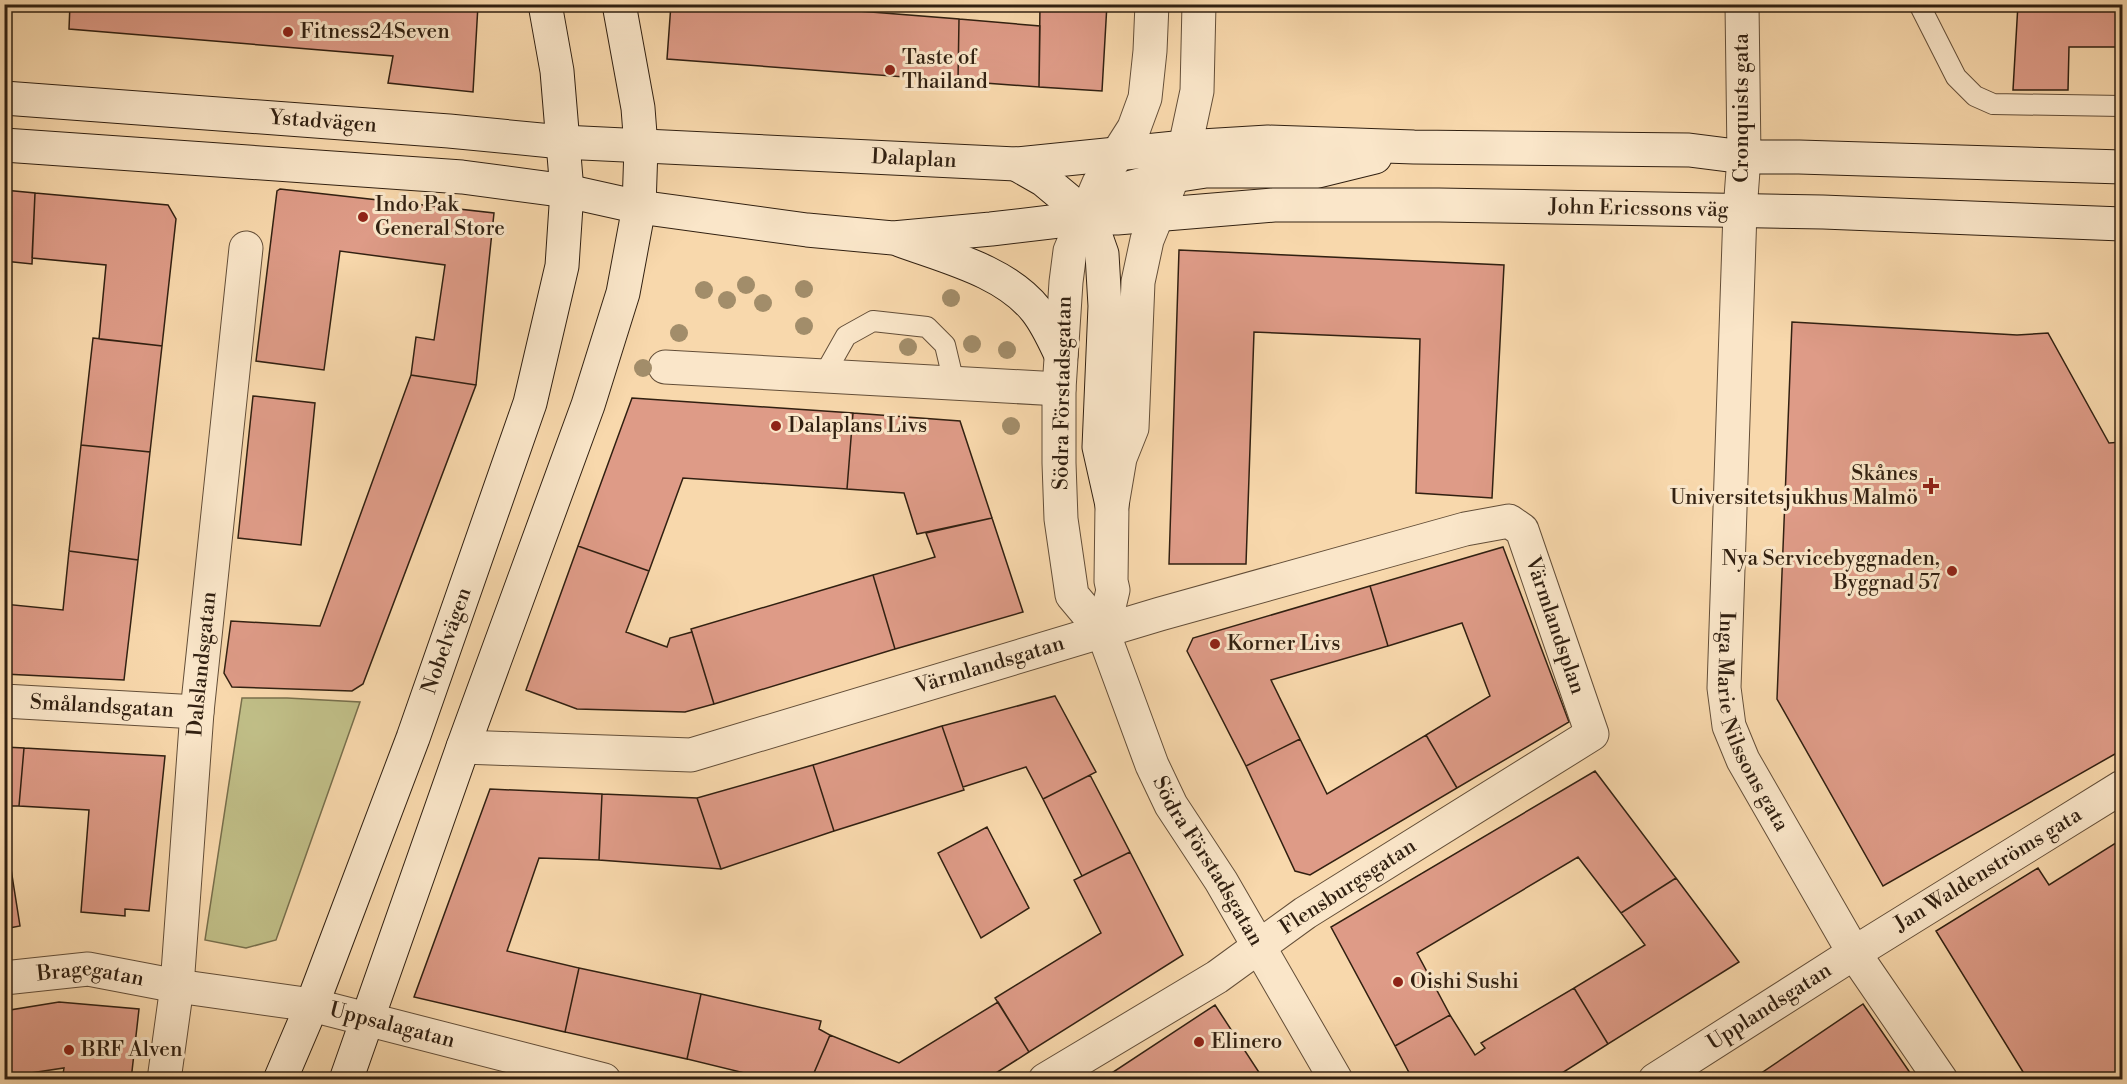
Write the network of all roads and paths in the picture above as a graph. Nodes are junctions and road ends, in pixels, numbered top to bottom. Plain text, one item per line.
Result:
1 (545, 4) edge
2 (619, 4) edge
3 (1152, 4) edge
4 (1199, 4) edge
5 (1742, 4) edge
6 (1919, 4) edge
7 (4, 98) edge
8 (2122, 106) edge
9 (562, 142) junction
10 (4, 144) edge
11 (641, 147) junction
12 (1119, 154) junction
13 (1744, 157) junction
14 (1179, 161) junction
15 (1016, 164) junction
16 (2122, 168) edge
17 (567, 191) junction
18 (639, 207) junction
19 (1740, 211) junction
20 (1157, 213) junction
21 (1084, 218) junction
22 (2122, 224) edge
23 (893, 238) junction
24 (246, 248) dead end
25 (1061, 355) junction
26 (665, 367) dead end
27 (824, 375) junction
28 (954, 383) junction
29 (1059, 389) junction
30 (1112, 505) junction
31 (1509, 521) joint
32 (1103, 632) junction
33 (4, 701) edge
34 (197, 712) junction
35 (1592, 734) joint
36 (463, 747) junction
37 (2122, 787) edge
38 (1258, 946) junction
39 (1854, 953) junction
40 (4, 978) edge
41 (177, 986) junction
42 (312, 1005) junction
43 (368, 1018) junction
44 (164, 1080) edge
45 (280, 1080) edge
46 (346, 1080) edge
47 (604, 1080) edge
48 (1045, 1080) edge
49 (1336, 1080) edge
50 (1655, 1080) edge
51 (1941, 1080) edge

1 - 9 street, Nobelvägen
2 - 11 street
3 - 12 street, Södra Förstadsgatan
4 - 14 street
5 - 13 street, Cronquists gata
6 - 8 lane
7 - 9 street, Ystadvägen
9 - 11 street, Ystadvägen
9 - 17 street, Nobelvägen
10 - 17 street
11 - 15 street, Dalaplan
11 - 18 street
12 - 14 street, Dalaplan
12 - 15 street, Dalaplan
12 - 21 street, Södra Förstadsgatan
13 - 14 street
13 - 16 street
13 - 19 street, Cronquists gata
14 - 20 street
14 - 21 street
15 - 21 street
17 - 18 street
17 - 42 street, Nobelvägen
18 - 23 street
18 - 36 street
19 - 20 street, John Ericssons väg
19 - 22 street, John Ericssons väg
19 - 39 street, Inga Marie Nilssons gata
20 - 21 street
20 - 30 street
21 - 23 street
21 - 25 street, Södra Förstadsgatan
21 - 30 street
23 - 25 street
24 - 34 street, Dalslandsgatan
25 - 29 street, Södra Förstadsgatan
26 - 27 street
27 - 28 street
27 - 28 lane
28 - 29 street
29 - 32 street, Södra Förstadsgatan
30 - 32 street
31 - 32 street, Värmlandsgatan
31 - 35 street, Värmlandsplan
32 - 36 street, Värmlandsgatan
32 - 38 street, Södra Förstadsgatan
33 - 34 street, Smålandsgatan
34 - 41 street, Dalslandsgatan
35 - 38 street, Flensburgsgatan
36 - 43 street
37 - 39 street, Jan Waldenströms gata
38 - 48 street, Flensburgsgatan
38 - 49 street, Södra Förstadsgatan
39 - 50 street, Upplandsgatan
39 - 51 street, Inga Marie Nilssons gata
40 - 41 street, Bragegatan
41 - 42 street, Uppsalagatan
41 - 44 street, Dalslandsgatan
42 - 43 street, Uppsalagatan
42 - 45 street, Nobelvägen
43 - 46 street
43 - 47 street, Uppsalagatan

